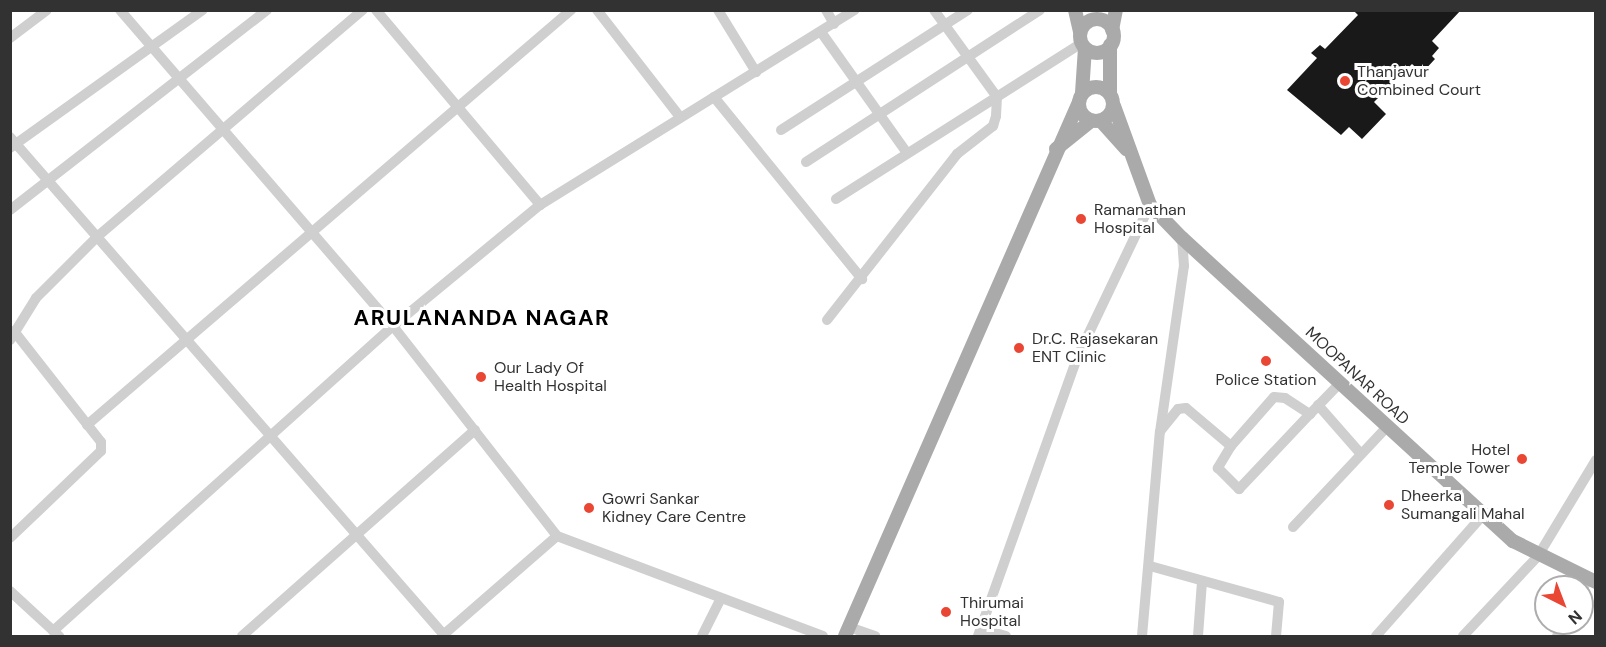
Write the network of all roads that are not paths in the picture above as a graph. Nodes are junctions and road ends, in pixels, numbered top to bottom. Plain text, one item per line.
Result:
1 (47, 10) edge
2 (120, 10) edge
3 (203, 10) edge
4 (267, 10) edge
5 (363, 10) edge
6 (376, 10) edge
7 (571, 10) edge
8 (597, 10) edge
9 (718, 10) edge
10 (826, 10) edge
11 (855, 10) edge
12 (934, 10) edge
13 (968, 10) edge
14 (1040, 10) edge
15 (1076, 10) edge
16 (1116, 10) edge
17 (1096, 13) edge
18 (834, 24) junction
19 (945, 26) junction
20 (1112, 30) junction
21 (821, 32) junction
22 (10, 38) edge
23 (1082, 41) junction
24 (1110, 45) junction
25 (154, 49) junction
26 (968, 58) junction
27 (756, 72) junction
28 (180, 77) junction
29 (857, 82) junction
30 (714, 97) junction
31 (997, 97) junction
32 (1081, 98) junction
33 (1112, 100) junction
34 (459, 106) junction
35 (880, 115) junction
36 (680, 117) junction
37 (1096, 121) junction
38 (223, 128) junction
39 (781, 130) dead end
40 (12, 143) edge
41 (1055, 150) junction
42 (907, 153) junction
43 (1133, 158) junction
44 (806, 162) dead end
45 (48, 181) junction
46 (836, 199) dead end
47 (540, 205) junction
48 (1150, 205) junction
49 (10, 210) edge
50 (311, 231) junction
51 (98, 236) junction
52 (1182, 238) junction
53 (862, 279) junction
54 (827, 320) dead end
55 (393, 326) junction
56 (12, 336) edge
57 (186, 337) junction
58 (1340, 383) junction
59 (1318, 405) junction
60 (1310, 414) junction
61 (87, 425) junction
62 (1387, 427) junction
63 (475, 430) junction
64 (1160, 432) junction
65 (269, 434) junction
66 (1231, 446) junction
67 (1360, 453) junction
68 (1596, 460) edge
69 (1484, 514) junction
70 (1293, 527) dead end
71 (357, 535) junction
72 (556, 536) junction
73 (10, 538) edge
74 (1538, 556) junction
75 (1150, 566) junction
76 (1572, 575) edge
77 (1202, 582) junction
78 (10, 591) edge
79 (722, 598) junction
80 (847, 632) edge
81 (980, 633) edge
82 (56, 634) edge
83 (242, 636) edge
84 (443, 636) edge
85 (702, 636) edge
86 (823, 636) edge
87 (875, 636) edge
88 (1006, 636) edge
89 (1142, 636) edge
90 (1198, 636) edge
91 (1276, 636) edge
92 (1376, 636) edge
93 (1463, 636) edge

1 - 22 street
2 - 25 street
3 - 25 street
4 - 28 street
5 - 38 street
6 - 34 street
7 - 34 street
8 - 36 street
9 - 27 street
10 - 18 street
11 - 18 street
12 - 19 street
13 - 19 street
14 - 26 street
15 - 23 main road
16 - 20 main road
17 - 20 main road
17 - 23 main road
18 - 21 street
19 - 26 street
19 - 29 street
20 - 24 main road
21 - 27 street
21 - 29 street
23 - 24 main road
23 - 31 street
23 - 32 main road
24 - 33 main road
25 - 28 street
25 - 40 street
26 - 31 street
26 - 35 street
27 - 30 street
28 - 38 street
28 - 45 street
29 - 35 street
29 - 39 street
30 - 36 street
30 - 53 street
31 - 42 street
31 - 53 street
32 - 33 main road
32 - 37 main road, MOOPANAR ROAD
32 - 41 main road
33 - 37 main road
33 - 43 main road, MOOPANAR ROAD
34 - 47 street
34 - 50 street
35 - 42 street
35 - 44 street
36 - 47 street
37 - 41 main road
37 - 43 main road, MOOPANAR ROAD
38 - 50 street
38 - 51 street
40 - 45 street
41 - 80 main road
42 - 46 street
43 - 48 main road, MOOPANAR ROAD
45 - 49 street
45 - 51 street
47 - 55 street
48 - 52 main road, MOOPANAR ROAD
48 - 81 street
50 - 55 street
50 - 57 street
51 - 56 street
51 - 57 street
52 - 58 main road, MOOPANAR ROAD
52 - 64 street
53 - 54 street
55 - 63 street
55 - 65 street
56 - 61 street
57 - 61 street
57 - 65 street
58 - 59 street
58 - 62 main road, MOOPANAR ROAD
59 - 60 street
59 - 67 street
60 - 66 street
60 - 66 street
61 - 73 street
62 - 67 street
62 - 69 main road, MOOPANAR ROAD
63 - 71 street
63 - 72 street
64 - 66 street
64 - 75 street
65 - 71 street
65 - 82 street
67 - 70 street
68 - 74 street
69 - 74 main road, MOOPANAR ROAD
69 - 92 street
71 - 83 street
71 - 84 street
72 - 79 street
72 - 84 street
74 - 76 main road, MOOPANAR ROAD
74 - 93 street
75 - 77 street
75 - 89 street
77 - 90 street
77 - 91 street
78 - 82 street
79 - 85 street
79 - 86 street
80 - 87 street
81 - 88 street

